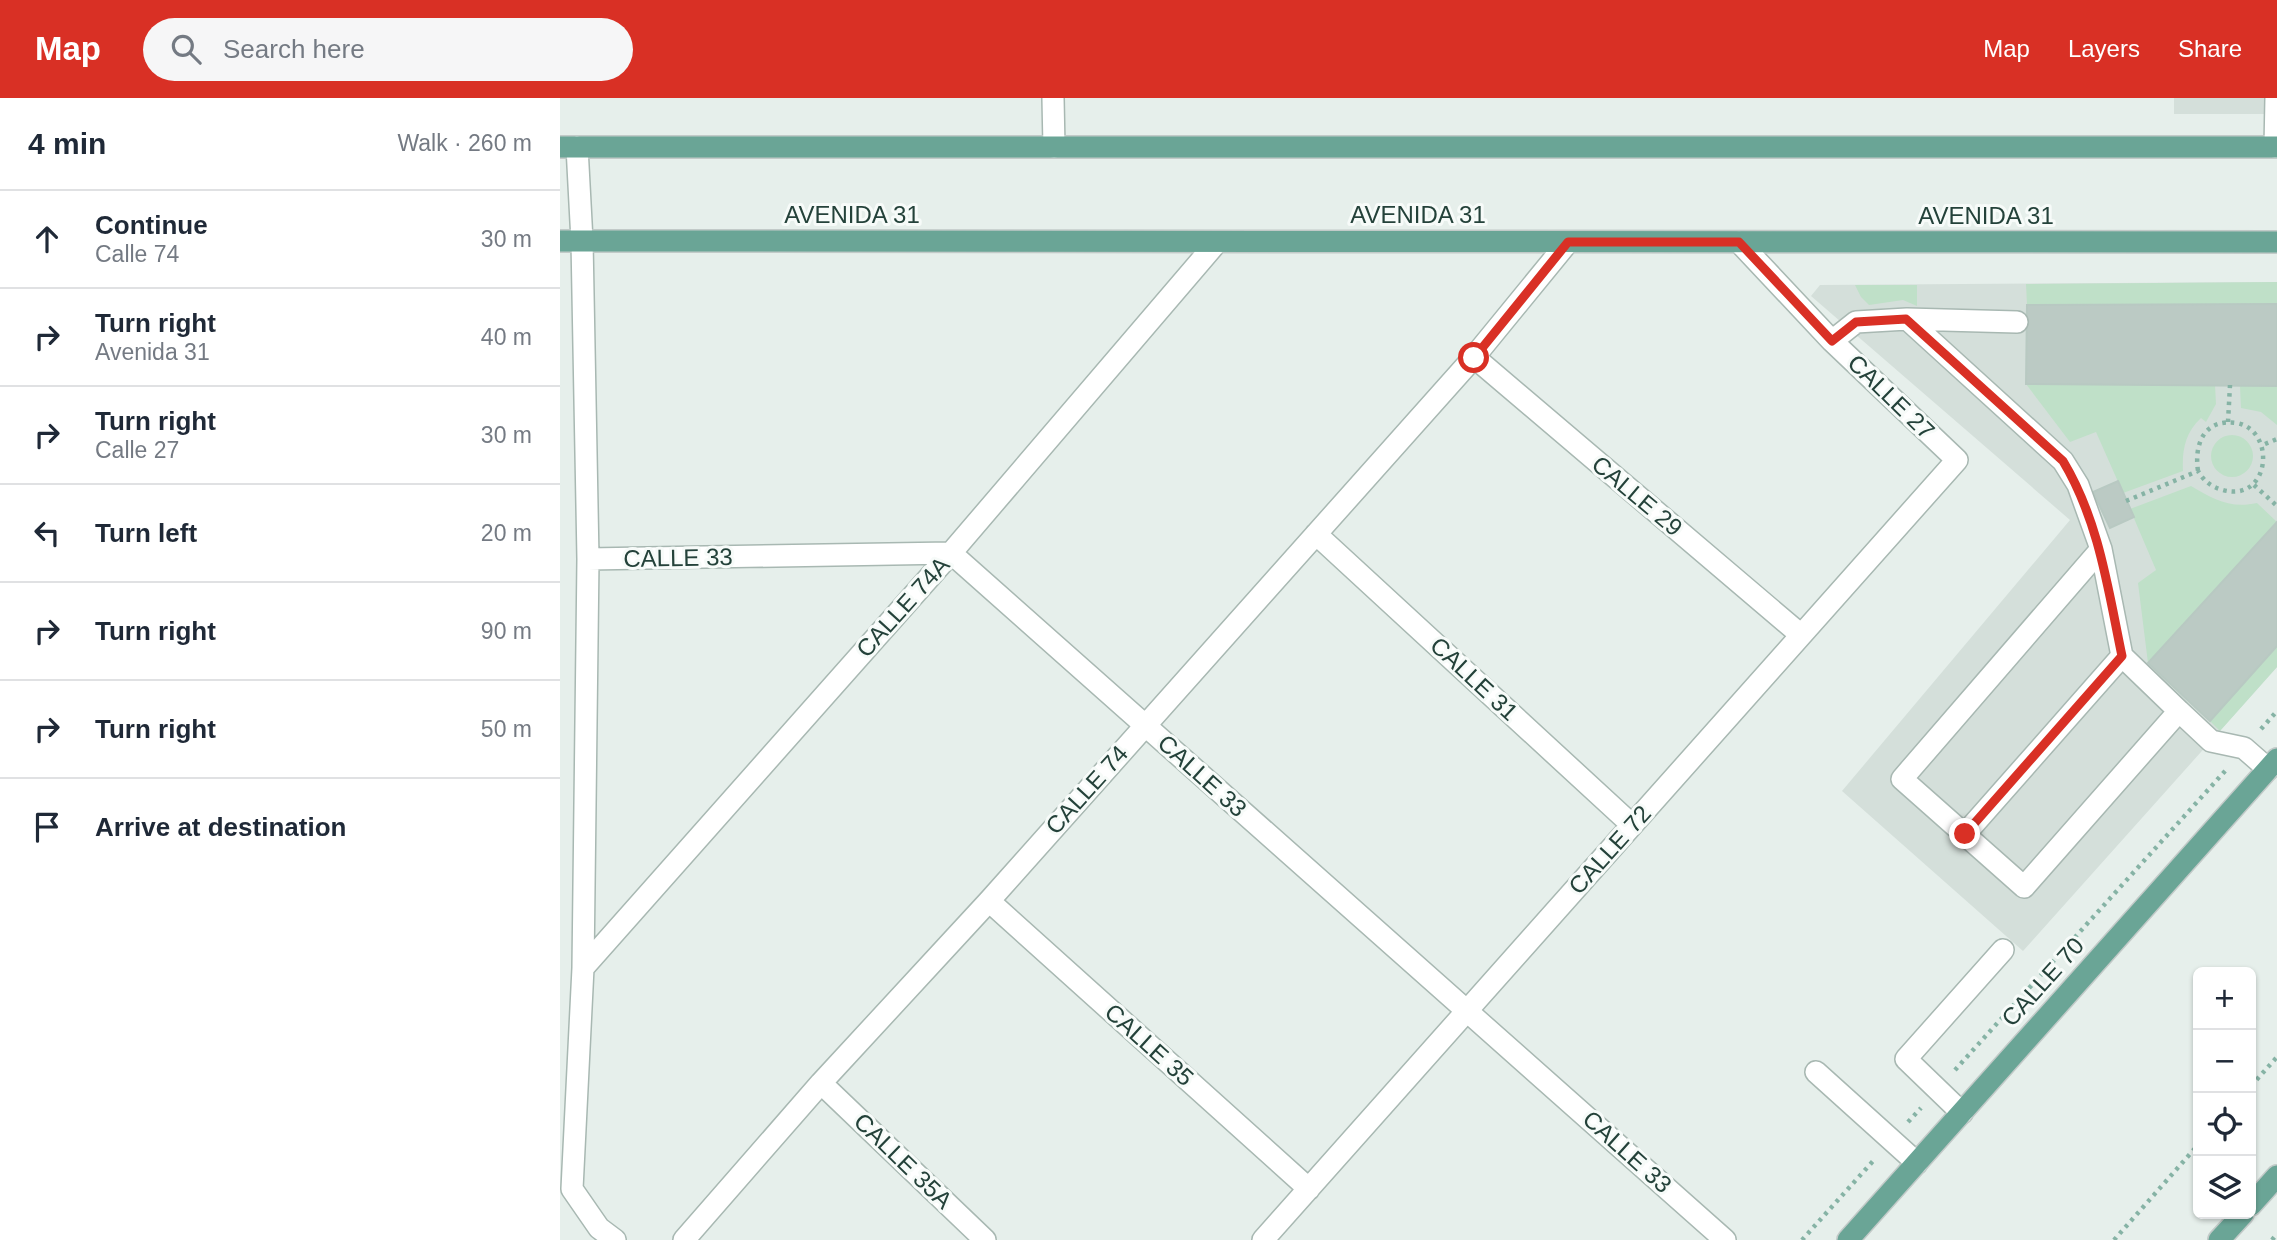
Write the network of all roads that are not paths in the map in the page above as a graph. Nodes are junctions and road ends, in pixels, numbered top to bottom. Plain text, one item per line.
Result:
1 (1053, 98) edge
2 (2276, 98) edge
3 (568, 147) edge
4 (1054, 147) junction
5 (2276, 147) edge
6 (560, 241) edge
7 (582, 242) junction
8 (1217, 242) junction
9 (1568, 242) junction
10 (1739, 242) junction
11 (2277, 242) edge
12 (1906, 319) junction
13 (2017, 322) dead end
14 (1832, 341) junction
15 (1474, 358) junction
16 (1957, 460) joint
17 (1316, 534) junction
18 (2101, 550) junction
19 (951, 553) junction
20 (588, 559) junction
21 (1801, 635) junction
22 (2122, 656) junction
23 (2179, 711) junction
24 (1145, 725) junction
25 (2272, 764) edge
26 (1632, 825) junction
27 (1965, 834) junction
28 (989, 901) junction
29 (2003, 950) dead end
30 (583, 968) junction
31 (1467, 1011) junction
32 (1816, 1072) dead end
33 (821, 1083) junction
34 (1962, 1113) junction
35 (1917, 1163) junction
36 (2277, 1175) edge
37 (1309, 1189) junction
38 (2256, 1199) edge
39 (2238, 1219) edge
40 (615, 1240) edge
41 (684, 1240) edge
42 (985, 1240) edge
43 (1264, 1240) edge
44 (1725, 1240) edge
45 (1849, 1240) edge
46 (2219, 1240) edge

1 - 4 street
2 - 5 street
3 - 4 main road
3 - 7 street
4 - 5 main road
6 - 7 main road, AVENIDA 31
7 - 8 main road, AVENIDA 31
7 - 20 street
8 - 9 main road, AVENIDA 31
8 - 19 street, CALLE 74A
9 - 10 main road, AVENIDA 31
9 - 15 street, CALLE 74
10 - 11 main road, AVENIDA 31
10 - 14 street, CALLE 27
12 - 13 street
12 - 14 street
12 - 18 street
14 - 16 street, CALLE 27
15 - 17 street, CALLE 74
15 - 21 street, CALLE 29
16 - 21 street, CALLE 72
17 - 24 street, CALLE 74
17 - 26 street, CALLE 31
18 - 22 street
18 - 27 street
19 - 20 street, CALLE 33
19 - 24 street, CALLE 33
19 - 30 street, CALLE 74A
20 - 30 street
21 - 26 street, CALLE 72
22 - 23 street
22 - 27 street
23 - 25 street
23 - 27 street
24 - 28 street, CALLE 74
24 - 31 street, CALLE 33
25 - 34 main road, CALLE 70
26 - 31 street, CALLE 72
28 - 33 street, CALLE 74
28 - 37 street, CALLE 35
29 - 34 street
30 - 40 street
31 - 37 street, CALLE 72
31 - 44 street, CALLE 33
32 - 35 street
33 - 41 street, CALLE 74
33 - 42 street, CALLE 35A
34 - 35 main road, CALLE 70
35 - 45 main road, CALLE 70
36 - 38 main road
37 - 43 street, CALLE 72
39 - 46 main road

